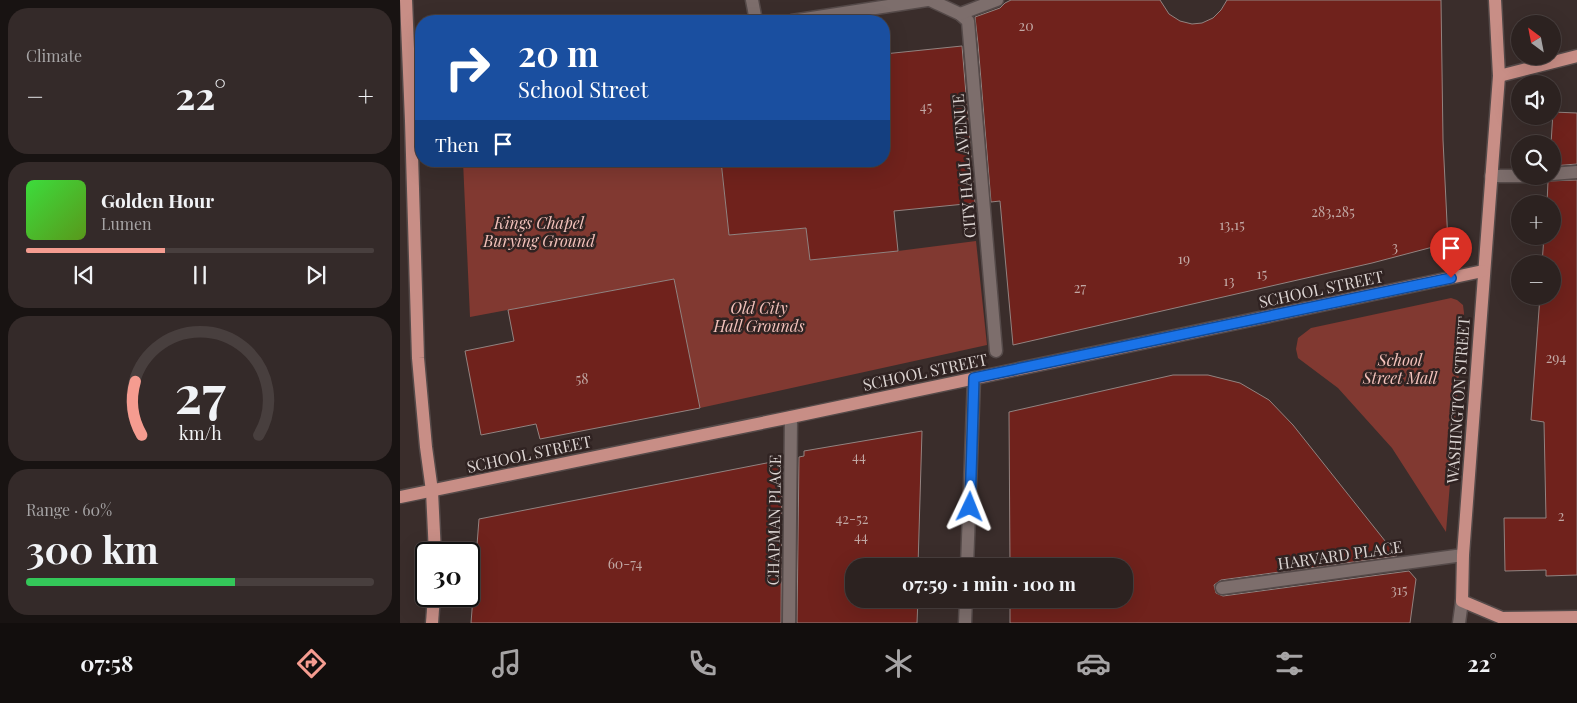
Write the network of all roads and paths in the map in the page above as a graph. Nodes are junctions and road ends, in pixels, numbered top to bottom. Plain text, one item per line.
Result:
1 (406, 0) edge
2 (752, 0) edge
3 (928, 0) edge
4 (997, 0) edge
5 (1495, 0) edge
6 (960, 14) junction
7 (755, 15) edge
8 (831, 15) edge
9 (1577, 56) edge
10 (1499, 76) junction
11 (1577, 172) edge
12 (1561, 173) edge
13 (1491, 176) junction
14 (1511, 176) edge
15 (1483, 271) junction
16 (996, 352) dead end
17 (974, 378) junction
18 (791, 417) junction
19 (432, 491) junction
20 (400, 497) edge
21 (434, 542) edge
22 (1463, 555) junction
23 (968, 558) edge
24 (1222, 588) dead end
25 (1462, 601) junction
26 (433, 607) edge
27 (966, 608) edge
28 (1577, 617) edge
29 (432, 623) edge
30 (789, 623) edge
31 (965, 623) edge
32 (1460, 623) edge

1 - 19 main road
2 - 7 street
3 - 6 street
3 - 8 street
4 - 6 street
5 - 10 main road, WASHINGTON STREET
6 - 16 street, CITY HALL AVENUE
9 - 10 main road
10 - 13 main road, WASHINGTON STREET
11 - 12 street
13 - 14 street
13 - 15 main road, WASHINGTON STREET
15 - 17 main road, SCHOOL STREET
15 - 22 main road, WASHINGTON STREET
17 - 18 main road, SCHOOL STREET
17 - 23 street
18 - 19 main road, SCHOOL STREET
18 - 30 street, CHAPMAN PLACE
19 - 20 main road, SCHOOL STREET
19 - 21 main road
22 - 24 street, HARVARD PLACE
22 - 25 main road, WASHINGTON STREET
25 - 28 main road
25 - 32 street, WASHINGTON STREET
26 - 29 main road
27 - 31 street

